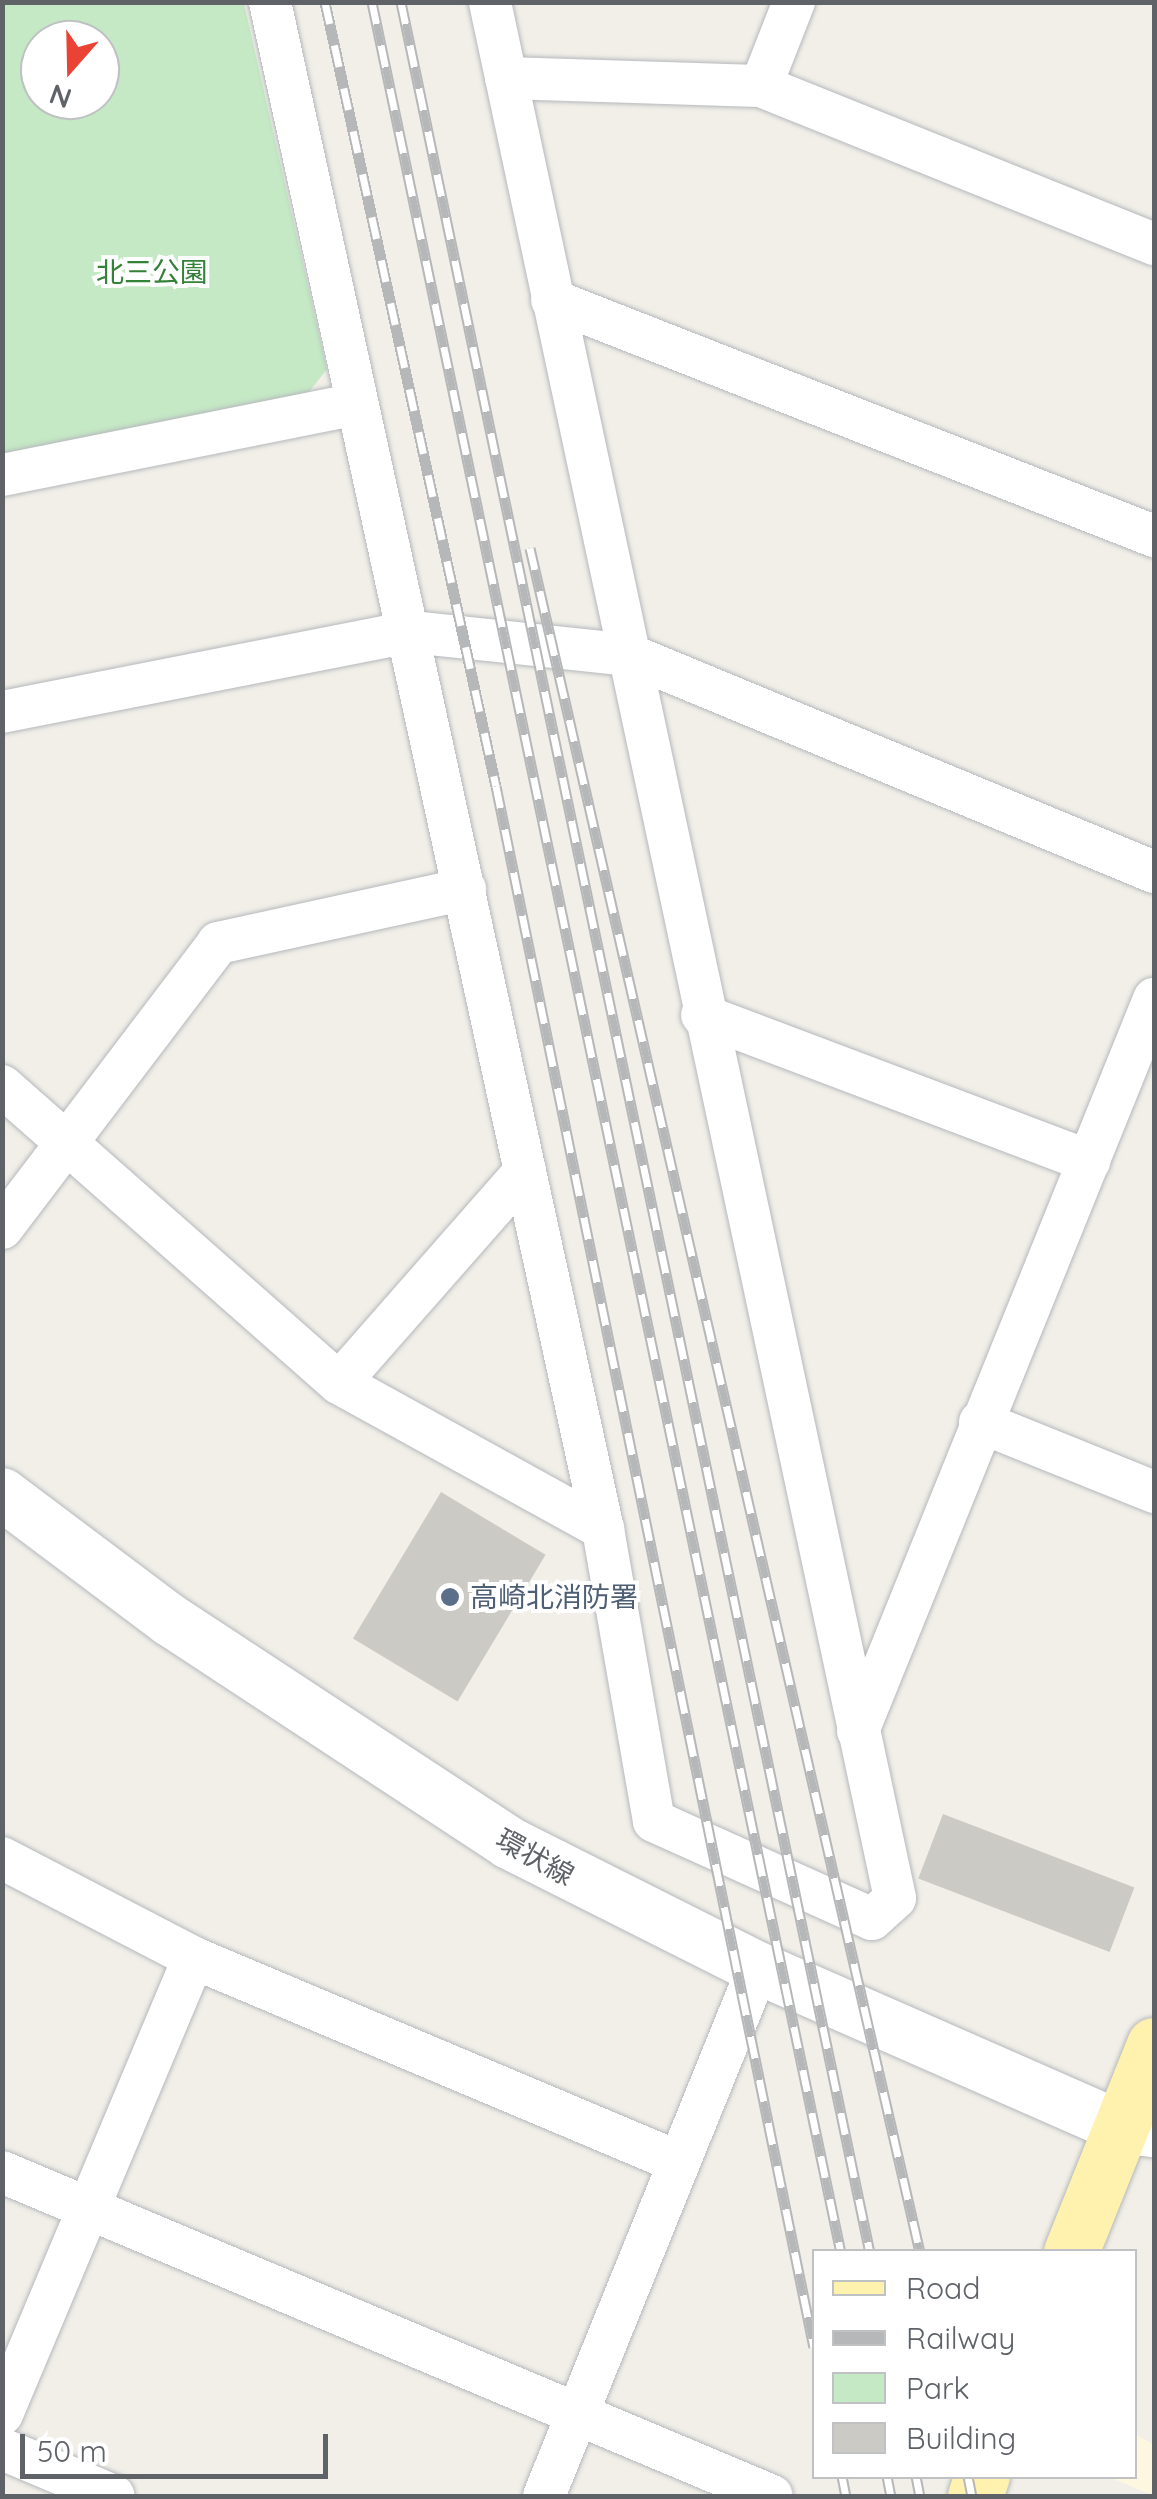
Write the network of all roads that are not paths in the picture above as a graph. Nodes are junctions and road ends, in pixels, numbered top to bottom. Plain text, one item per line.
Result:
1 (270, 2) edge
2 (490, 2) edge
3 (794, 2) edge
4 (506, 78) junction
5 (761, 86) junction
6 (1154, 244) edge
7 (552, 300) junction
8 (357, 404) junction
9 (2, 475) edge
10 (1154, 536) edge
11 (411, 632) junction
12 (630, 654) junction
13 (2, 712) edge
14 (1154, 872) edge
15 (465, 889) junction
16 (1154, 998) edge
17 (702, 1015) junction
18 (2, 1086) edge
19 (65, 1143) junction
20 (1089, 1162) junction
21 (525, 1171) junction
22 (2, 1228) edge
23 (340, 1382) junction
24 (980, 1422) junction
25 (1154, 1492) edge
26 (2, 1494) edge
27 (603, 1528) junction
28 (858, 1731) junction
29 (2, 1858) edge
30 (194, 1958) junction
31 (758, 1968) junction
32 (1154, 2045) edge
33 (1143, 2140) edge
34 (678, 2162) junction
35 (2, 2172) edge
36 (89, 2209) junction
37 (1073, 2249) edge
38 (2, 2414) edge
39 (576, 2416) junction
40 (2, 2449) edge
41 (114, 2496) edge
42 (544, 2496) edge
43 (772, 2496) edge

1 - 8 street
2 - 4 street
3 - 5 street
4 - 5 street
4 - 7 street
5 - 6 street
7 - 10 street
7 - 12 street
8 - 9 street
8 - 11 street
11 - 12 street
11 - 13 street
11 - 15 street
12 - 14 street
12 - 17 street
15 - 19 street
15 - 21 street
16 - 20 street
17 - 20 street
17 - 28 street
18 - 19 street
19 - 22 street
19 - 23 street
20 - 24 street
21 - 23 street
21 - 27 street
23 - 27 street
24 - 25 street
24 - 28 street
26 - 31 street, 環状線
27 - 28 street
29 - 30 street
30 - 34 street
30 - 36 street
31 - 33 street, 環状線
31 - 34 street
32 - 33 main road
33 - 37 main road
34 - 39 street
35 - 36 street
36 - 38 street
36 - 39 street
39 - 42 street
39 - 43 street
40 - 41 street

